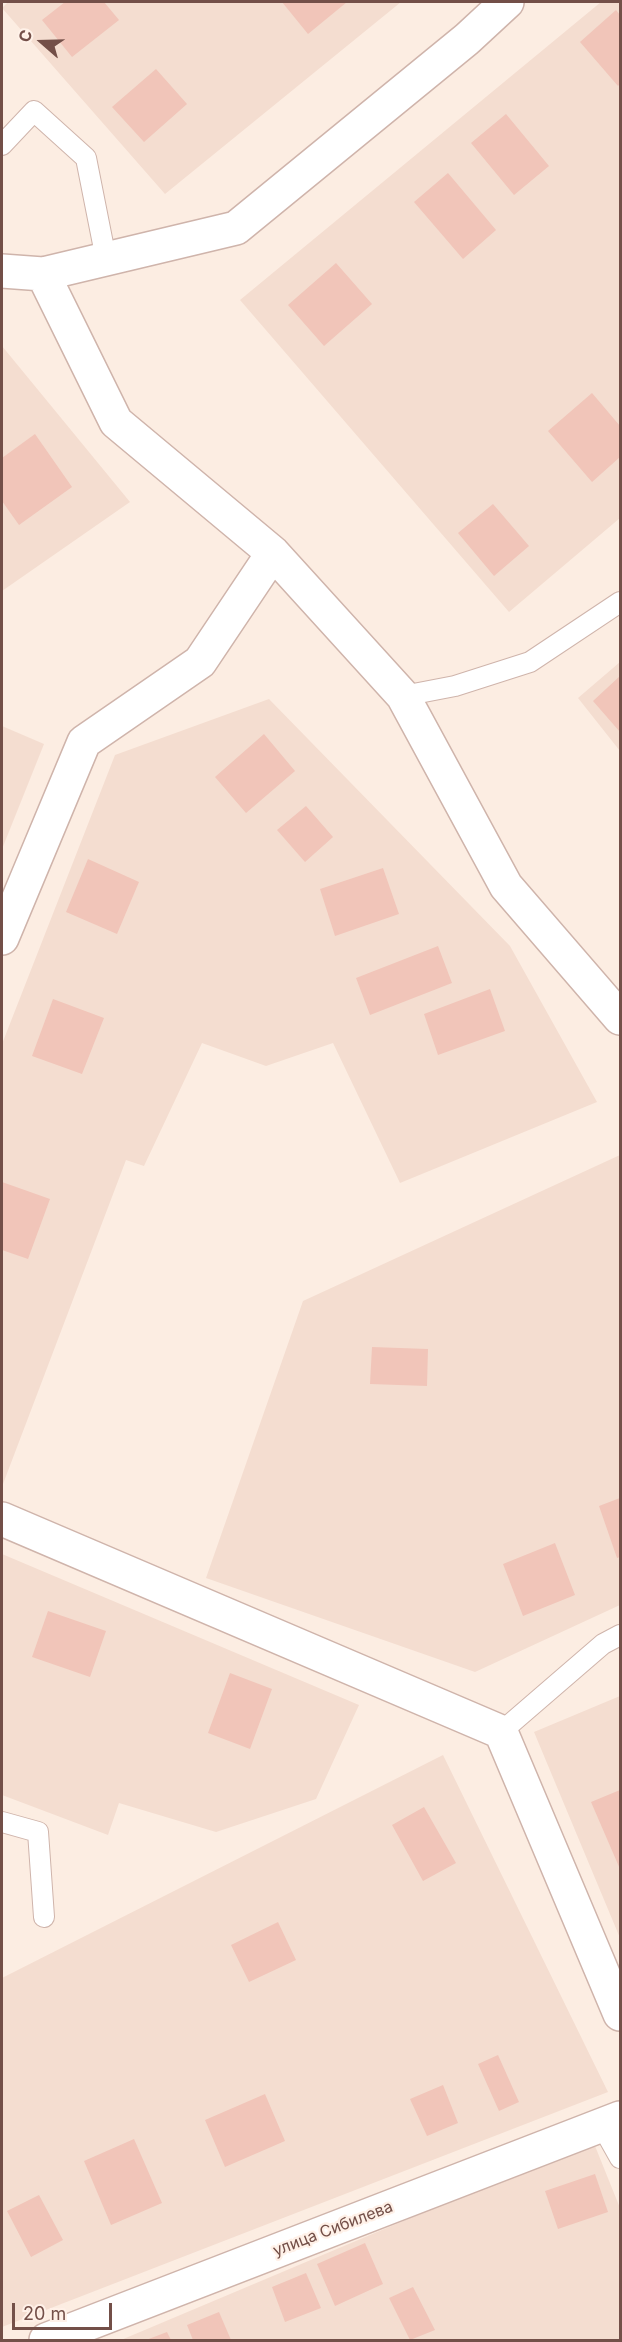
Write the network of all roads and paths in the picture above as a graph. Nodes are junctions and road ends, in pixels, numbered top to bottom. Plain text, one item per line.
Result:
1 (507, 2) edge
2 (2, 145) edge
3 (106, 260) junction
4 (2, 271) edge
5 (43, 274) junction
6 (273, 553) junction
7 (621, 602) edge
8 (403, 696) junction
9 (2, 938) edge
10 (621, 1018) edge
11 (2, 1519) edge
12 (621, 1635) edge
13 (501, 1732) junction
14 (2, 1822) edge
15 (44, 1917) dead end
16 (621, 2014) edge
17 (611, 2122) edge
18 (621, 2158) edge
19 (46, 2340) edge

1 - 3 street
2 - 3 lane
3 - 5 street
4 - 5 street
5 - 6 street
6 - 8 street
6 - 9 street
7 - 8 lane
8 - 10 street
11 - 13 street
12 - 13 lane
13 - 16 street
14 - 15 lane
17 - 18 lane
17 - 19 street, улица Сибилева

